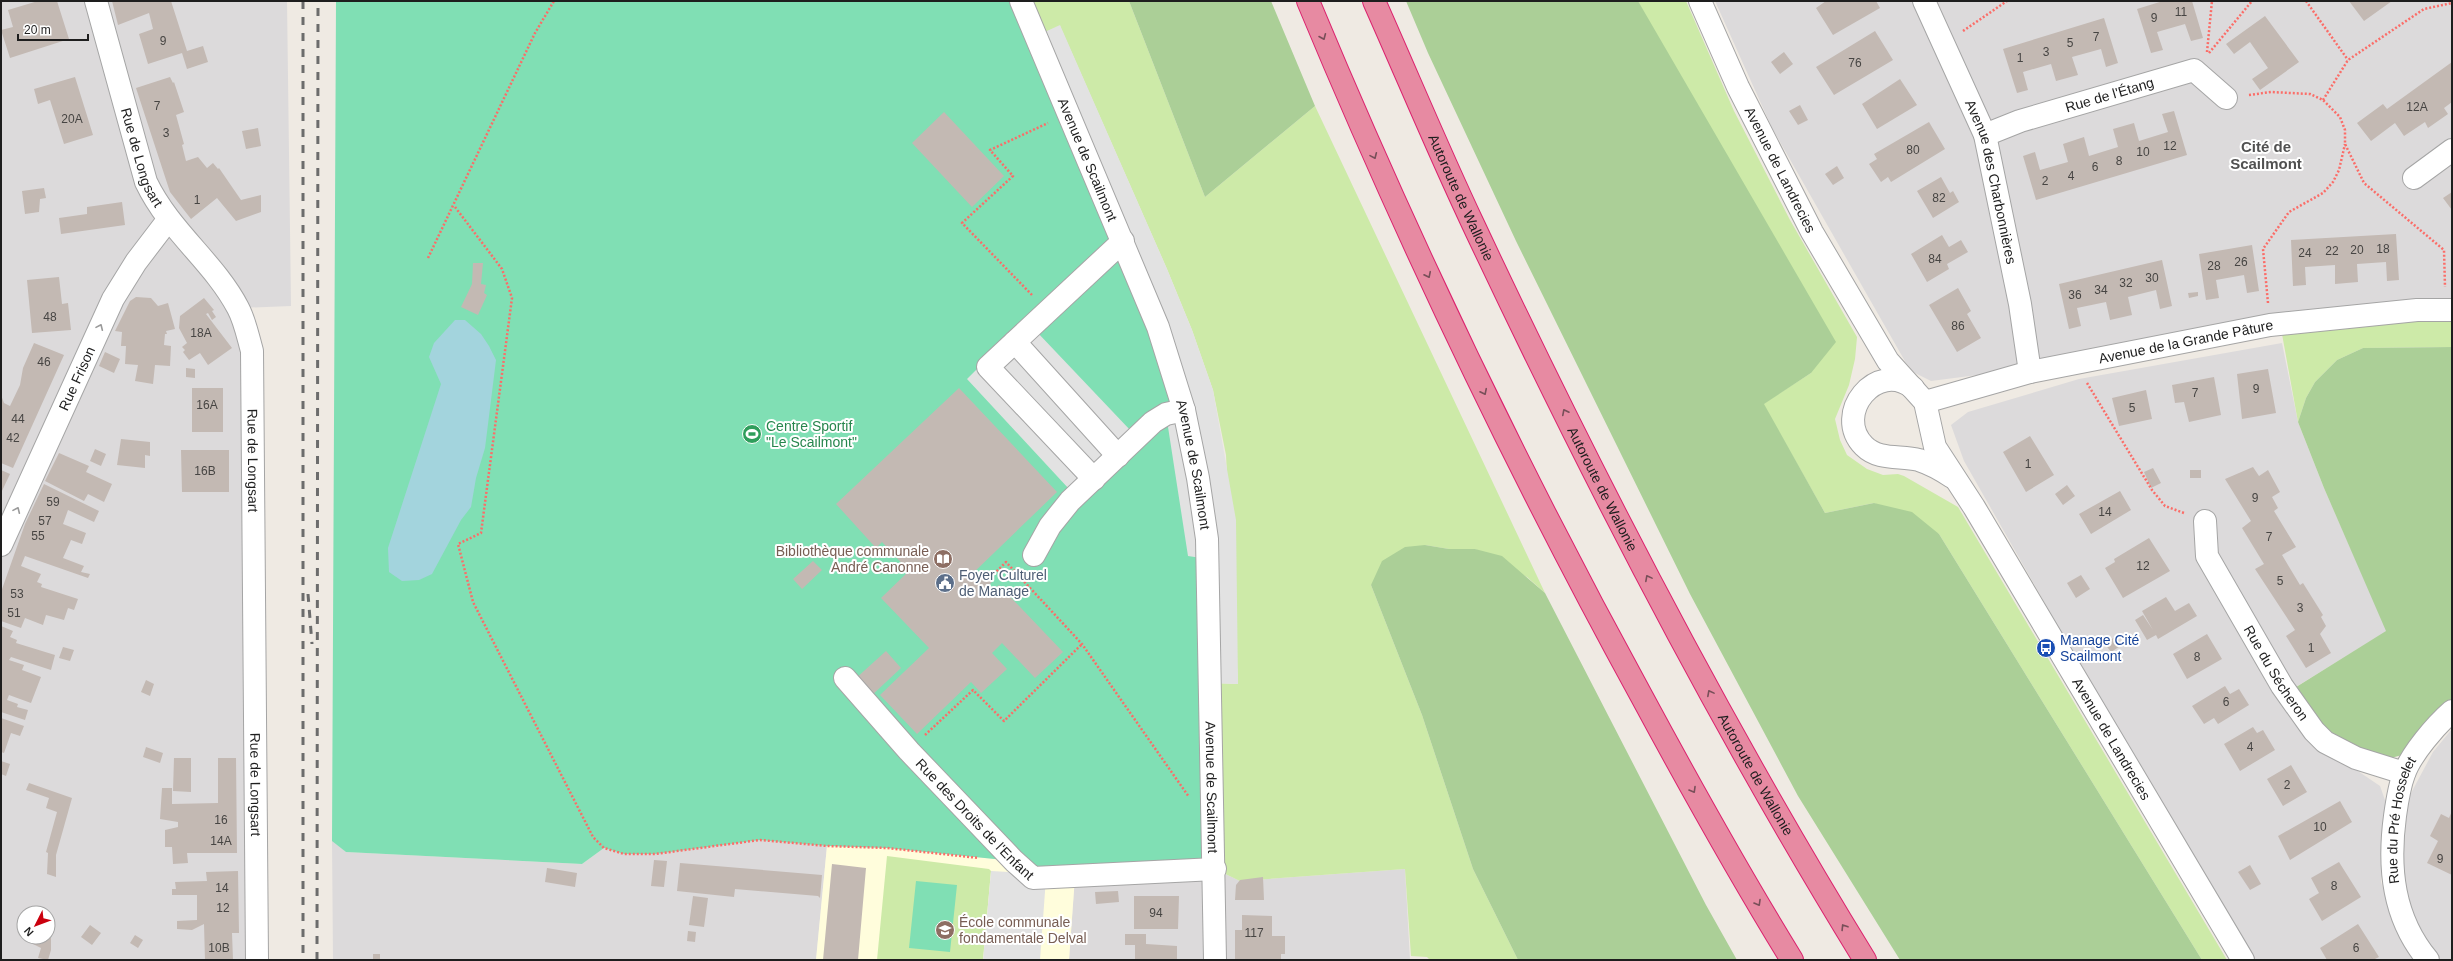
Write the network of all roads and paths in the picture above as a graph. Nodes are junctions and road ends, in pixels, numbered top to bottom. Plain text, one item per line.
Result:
1 (96, 1) edge
2 (554, 1) edge
3 (1021, 1) edge
4 (1308, 1) edge
5 (1374, 1) edge
6 (1700, 1) edge
7 (1924, 1) edge
8 (2007, 1) edge
9 (2212, 1) edge
10 (2252, 1) edge
11 (2306, 1) edge
12 (2452, 3) edge
13 (1943, 44) junction
14 (2348, 60) junction
15 (2226, 98) joint
16 (2323, 100) junction
17 (1068, 113) junction
18 (1985, 136) junction
19 (2345, 144) junction
20 (2452, 150) edge
21 (2414, 178) dead end
22 (454, 207) junction
23 (168, 220) junction
24 (1123, 241) junction
25 (428, 258) dead end
26 (2449, 310) edge
27 (1047, 312) junction
28 (2270, 325) junction
29 (1871, 333) junction
30 (1015, 342) junction
31 (2076, 364) junction
32 (2030, 372) junction
33 (1865, 390) junction
34 (1924, 405) junction
35 (1184, 410) junction
36 (1118, 456) junction
37 (1899, 456) junction
38 (1953, 477) junction
39 (1094, 478) junction
40 (2205, 521) joint
41 (1, 545) edge
42 (1034, 555) dead end
43 (991, 577) dead end
44 (1082, 644) junction
45 (845, 678) dead end
46 (2452, 711) edge
47 (909, 751) junction
48 (2404, 773) junction
49 (1213, 807) junction
50 (1014, 861) junction
51 (1215, 869) junction
52 (257, 960) edge
53 (1214, 960) edge
54 (1792, 960) edge
55 (1865, 960) edge
56 (2243, 960) edge
57 (2428, 960) edge

1 - 23 street, Rue de Longsart
2 - 22 path
3 - 17 street, Avenue de Scailmont
4 -> 54 highway
55 -> 5 highway, Autoroute de Wallonie
6 - 29 street, Avenue de Landrecies
7 - 13 street, Avenue des Charbonnières
8 - 13 path
9 - 10 path
11 - 14 path
12 - 14 path
13 - 18 street, Avenue des Charbonnières
14 - 16 path
15 - 16 path
15 - 18 street, Rue de l'Étang
16 - 19 path
17 - 24 street, Avenue de Scailmont
17 - 27 path
18 - 32 street, Avenue des Charbonnières
19 - 26 path
19 - 28 path
20 - 21 street
22 - 25 path
22 - 50 path
41 -> 23 street, Rue Frison
23 - 52 street, Rue de Longsart
24 - 27 street
24 - 35 street, Avenue de Scailmont
26 - 28 street, Avenue de la Grande Pâture
27 - 30 street
28 - 31 street, Avenue de la Grande Pâture
29 - 33 street
29 - 34 street, Avenue de Landrecies
30 - 36 street
30 - 39 street
31 - 32 street, Avenue de la Grande Pâture
31 - 40 path
32 - 34 street, Avenue de la Grande Pâture
33 - 34 street
33 - 37 street
34 - 37 street
34 - 38 street, Avenue de Landrecies
35 - 36 street
35 - 49 street, Avenue de Scailmont
36 - 39 street
37 - 38 street
38 - 56 street, Avenue de Landrecies
39 - 42 street
40 - 48 street, Rue du Sécheron
43 - 44 path
44 - 47 path
44 - 49 path
45 - 47 street, Rue des Droits de l'Enfant
46 - 48 street, Rue du Pré Hosselet
47 - 50 street, Rue des Droits de l'Enfant
48 - 57 street, Rue du Pré Hosselet
49 - 51 street, Avenue de Scailmont
50 - 51 street, Rue des Droits de l'Enfant
51 - 53 street, Avenue de Scailmont

